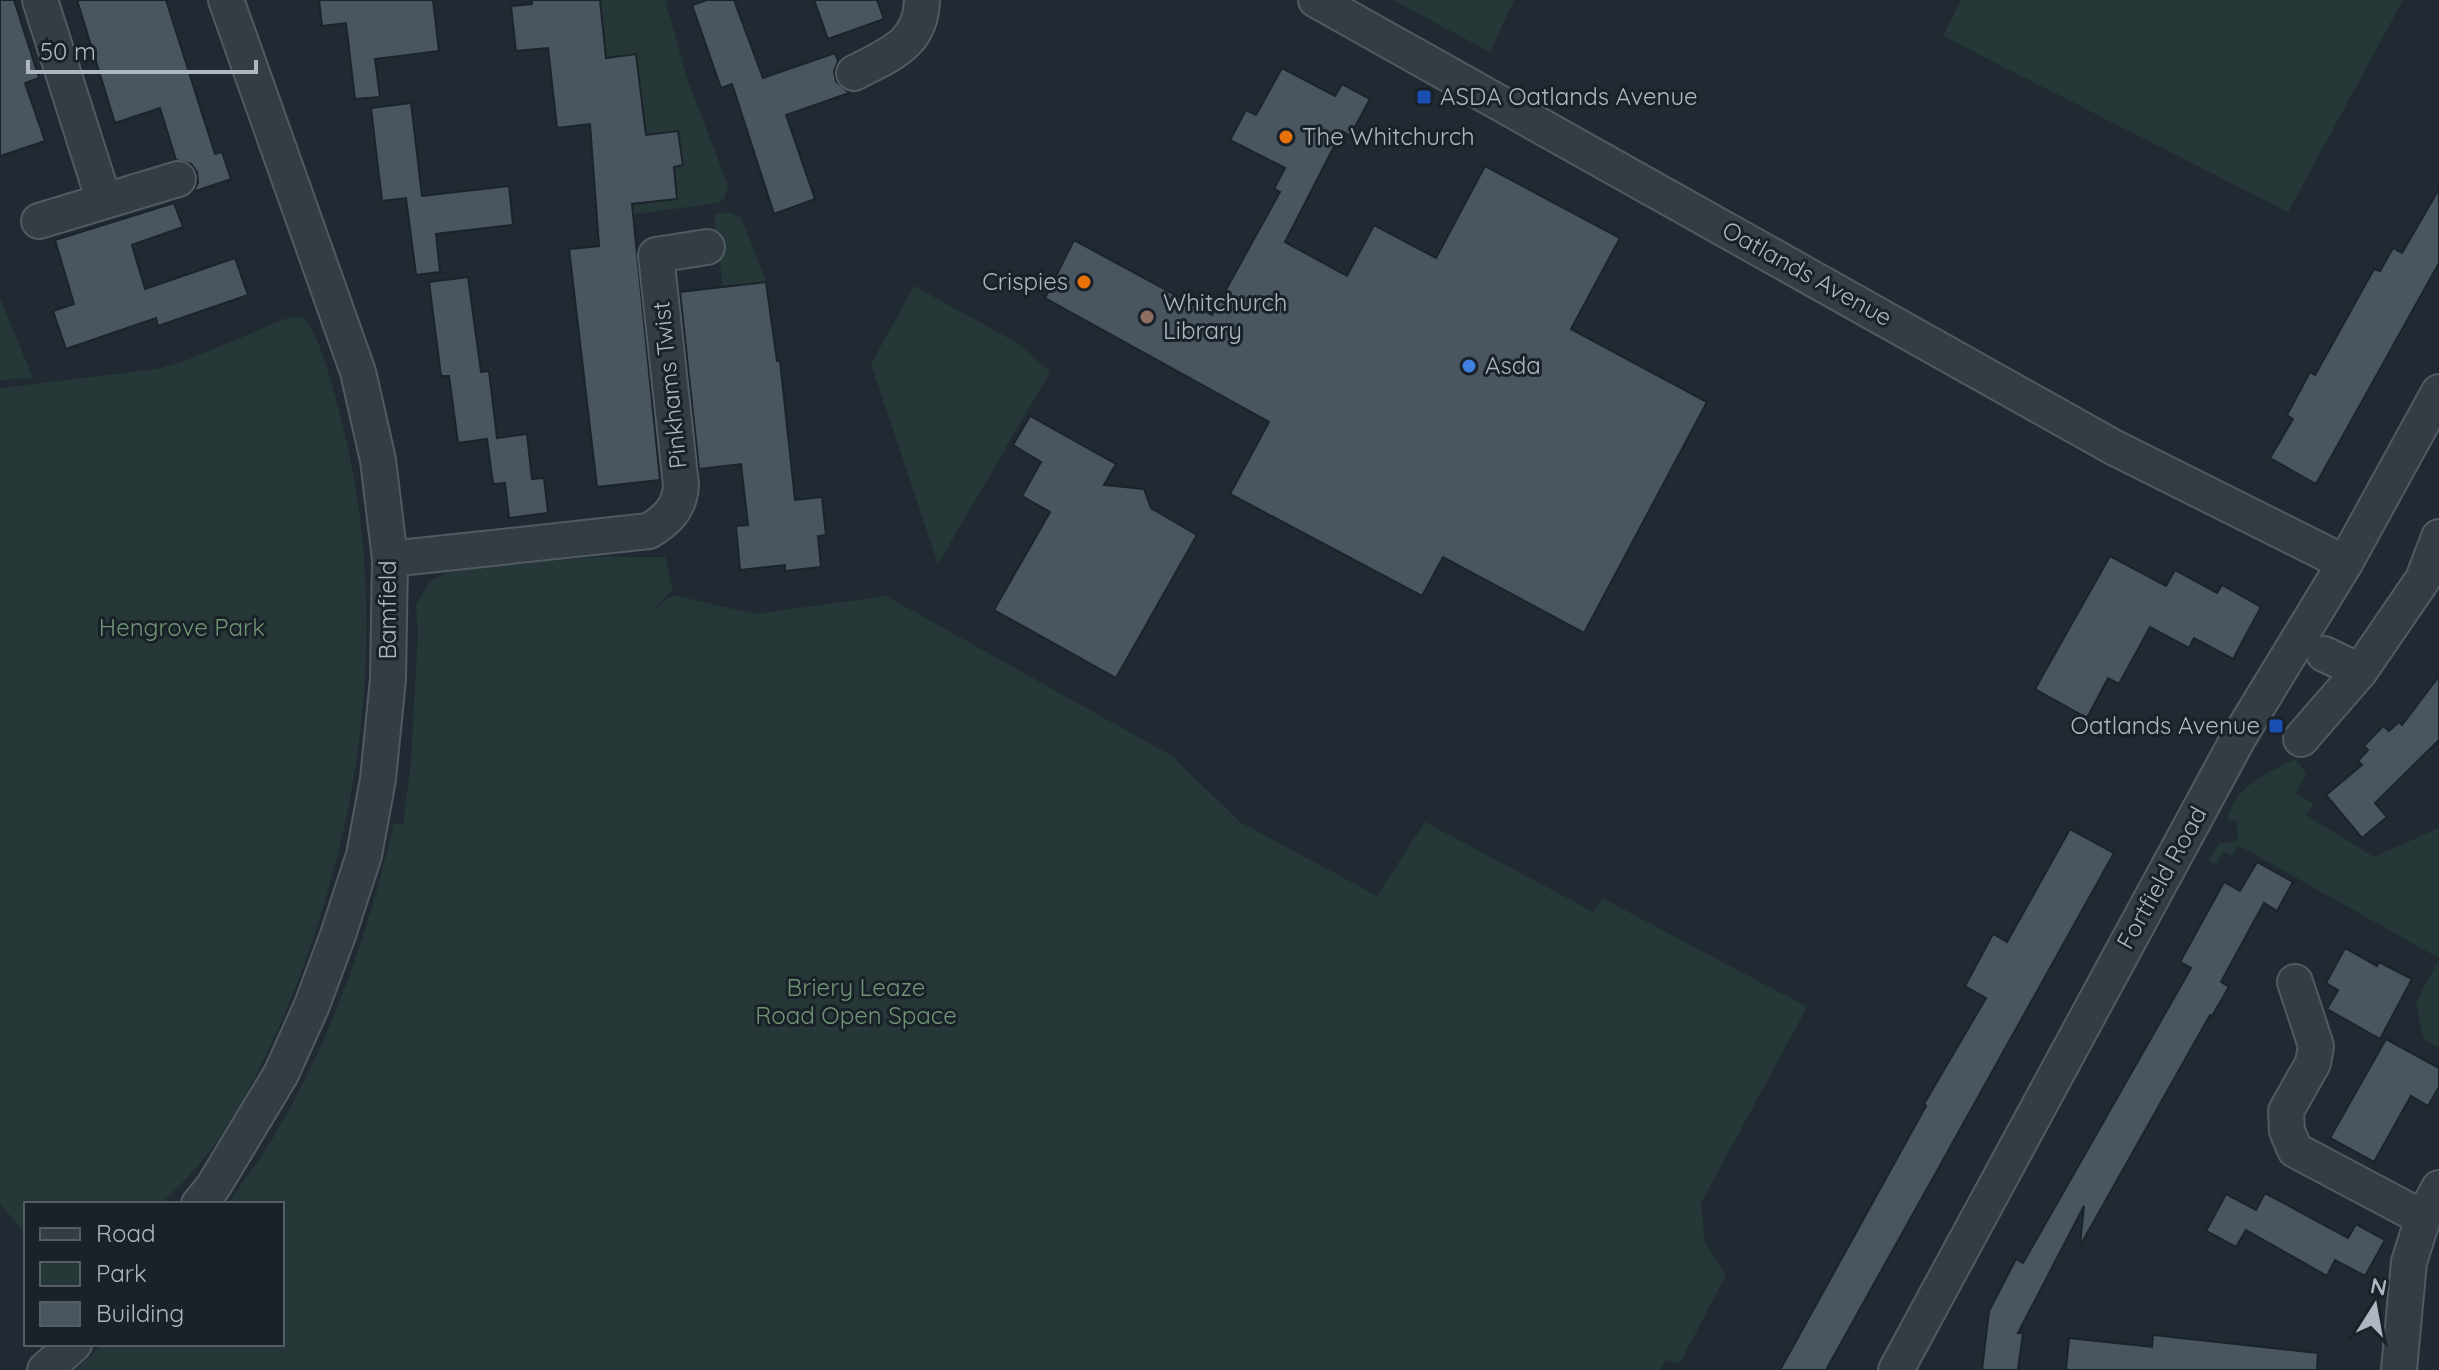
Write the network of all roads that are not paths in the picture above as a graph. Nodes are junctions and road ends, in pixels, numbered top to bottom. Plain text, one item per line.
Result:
1 (40, 0) edge
2 (226, 0) edge
3 (922, 0) edge
4 (1316, 0) edge
5 (854, 73) dead end
6 (178, 179) dead end
7 (104, 201) junction
8 (39, 221) dead end
9 (707, 247) dead end
10 (2439, 392) edge
11 (2439, 537) edge
12 (390, 559) junction
13 (2345, 563) junction
14 (2324, 654) dead end
15 (2360, 671) junction
16 (2301, 739) dead end
17 (2295, 982) dead end
18 (2439, 1188) edge
19 (201, 1202) edge
20 (2423, 1218) junction
21 (72, 1346) edge
22 (45, 1370) edge
23 (1896, 1370) edge
24 (2399, 1370) edge

1 - 7 street
2 - 12 street, Bamfield
3 - 5 street
4 - 13 street, Oatlands Avenue
6 - 7 street
7 - 8 street
9 - 12 street, Pinkhams Twist
10 - 13 street, Fortfield Road
11 - 15 street
12 - 19 street, Bamfield
13 - 23 street, Fortfield Road
14 - 15 street
15 - 16 street
17 - 20 street
18 - 20 street
20 - 24 street
21 - 22 street

